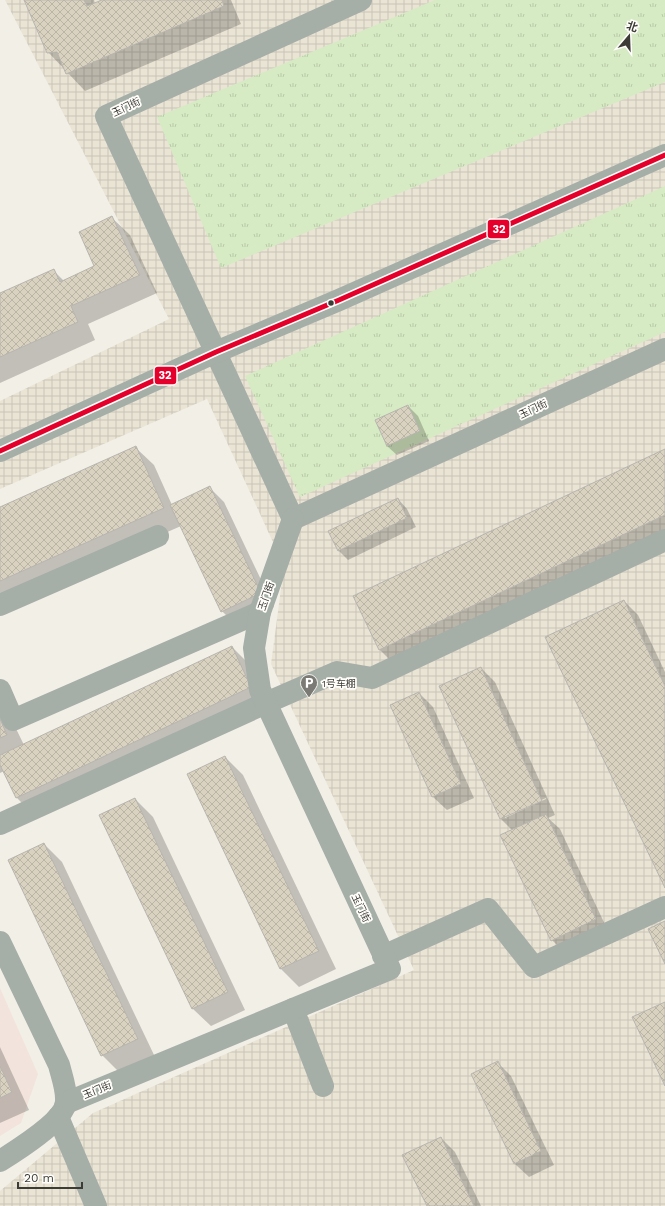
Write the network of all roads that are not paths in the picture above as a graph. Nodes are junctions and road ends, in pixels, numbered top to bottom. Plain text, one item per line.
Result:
1 (361, 0) edge
2 (665, 155) edge
3 (665, 349) edge
4 (216, 352) junction
5 (0, 451) edge
6 (293, 519) junction
7 (158, 536) dead end
8 (665, 540) edge
9 (0, 605) edge
10 (260, 612) junction
11 (0, 690) edge
12 (266, 703) junction
13 (0, 824) edge
14 (665, 907) edge
15 (0, 942) edge
16 (383, 956) junction
17 (293, 1009) junction
18 (323, 1086) dead end
19 (62, 1110) junction
20 (0, 1161) edge
21 (96, 1206) edge

1 - 4 street, 玉门街
2 - 4 street
3 - 6 street, 玉门街
4 - 5 street
4 - 6 street, 玉门街
6 - 10 street, 玉门街
7 - 9 street
8 - 12 street
10 - 11 street
10 - 12 street, 玉门街
12 - 13 street
12 - 16 street, 玉门街
14 - 16 street
15 - 19 street
16 - 17 street, 玉门街
17 - 18 street
17 - 19 street, 玉门街
19 - 20 street, 玉门街
19 - 21 street

